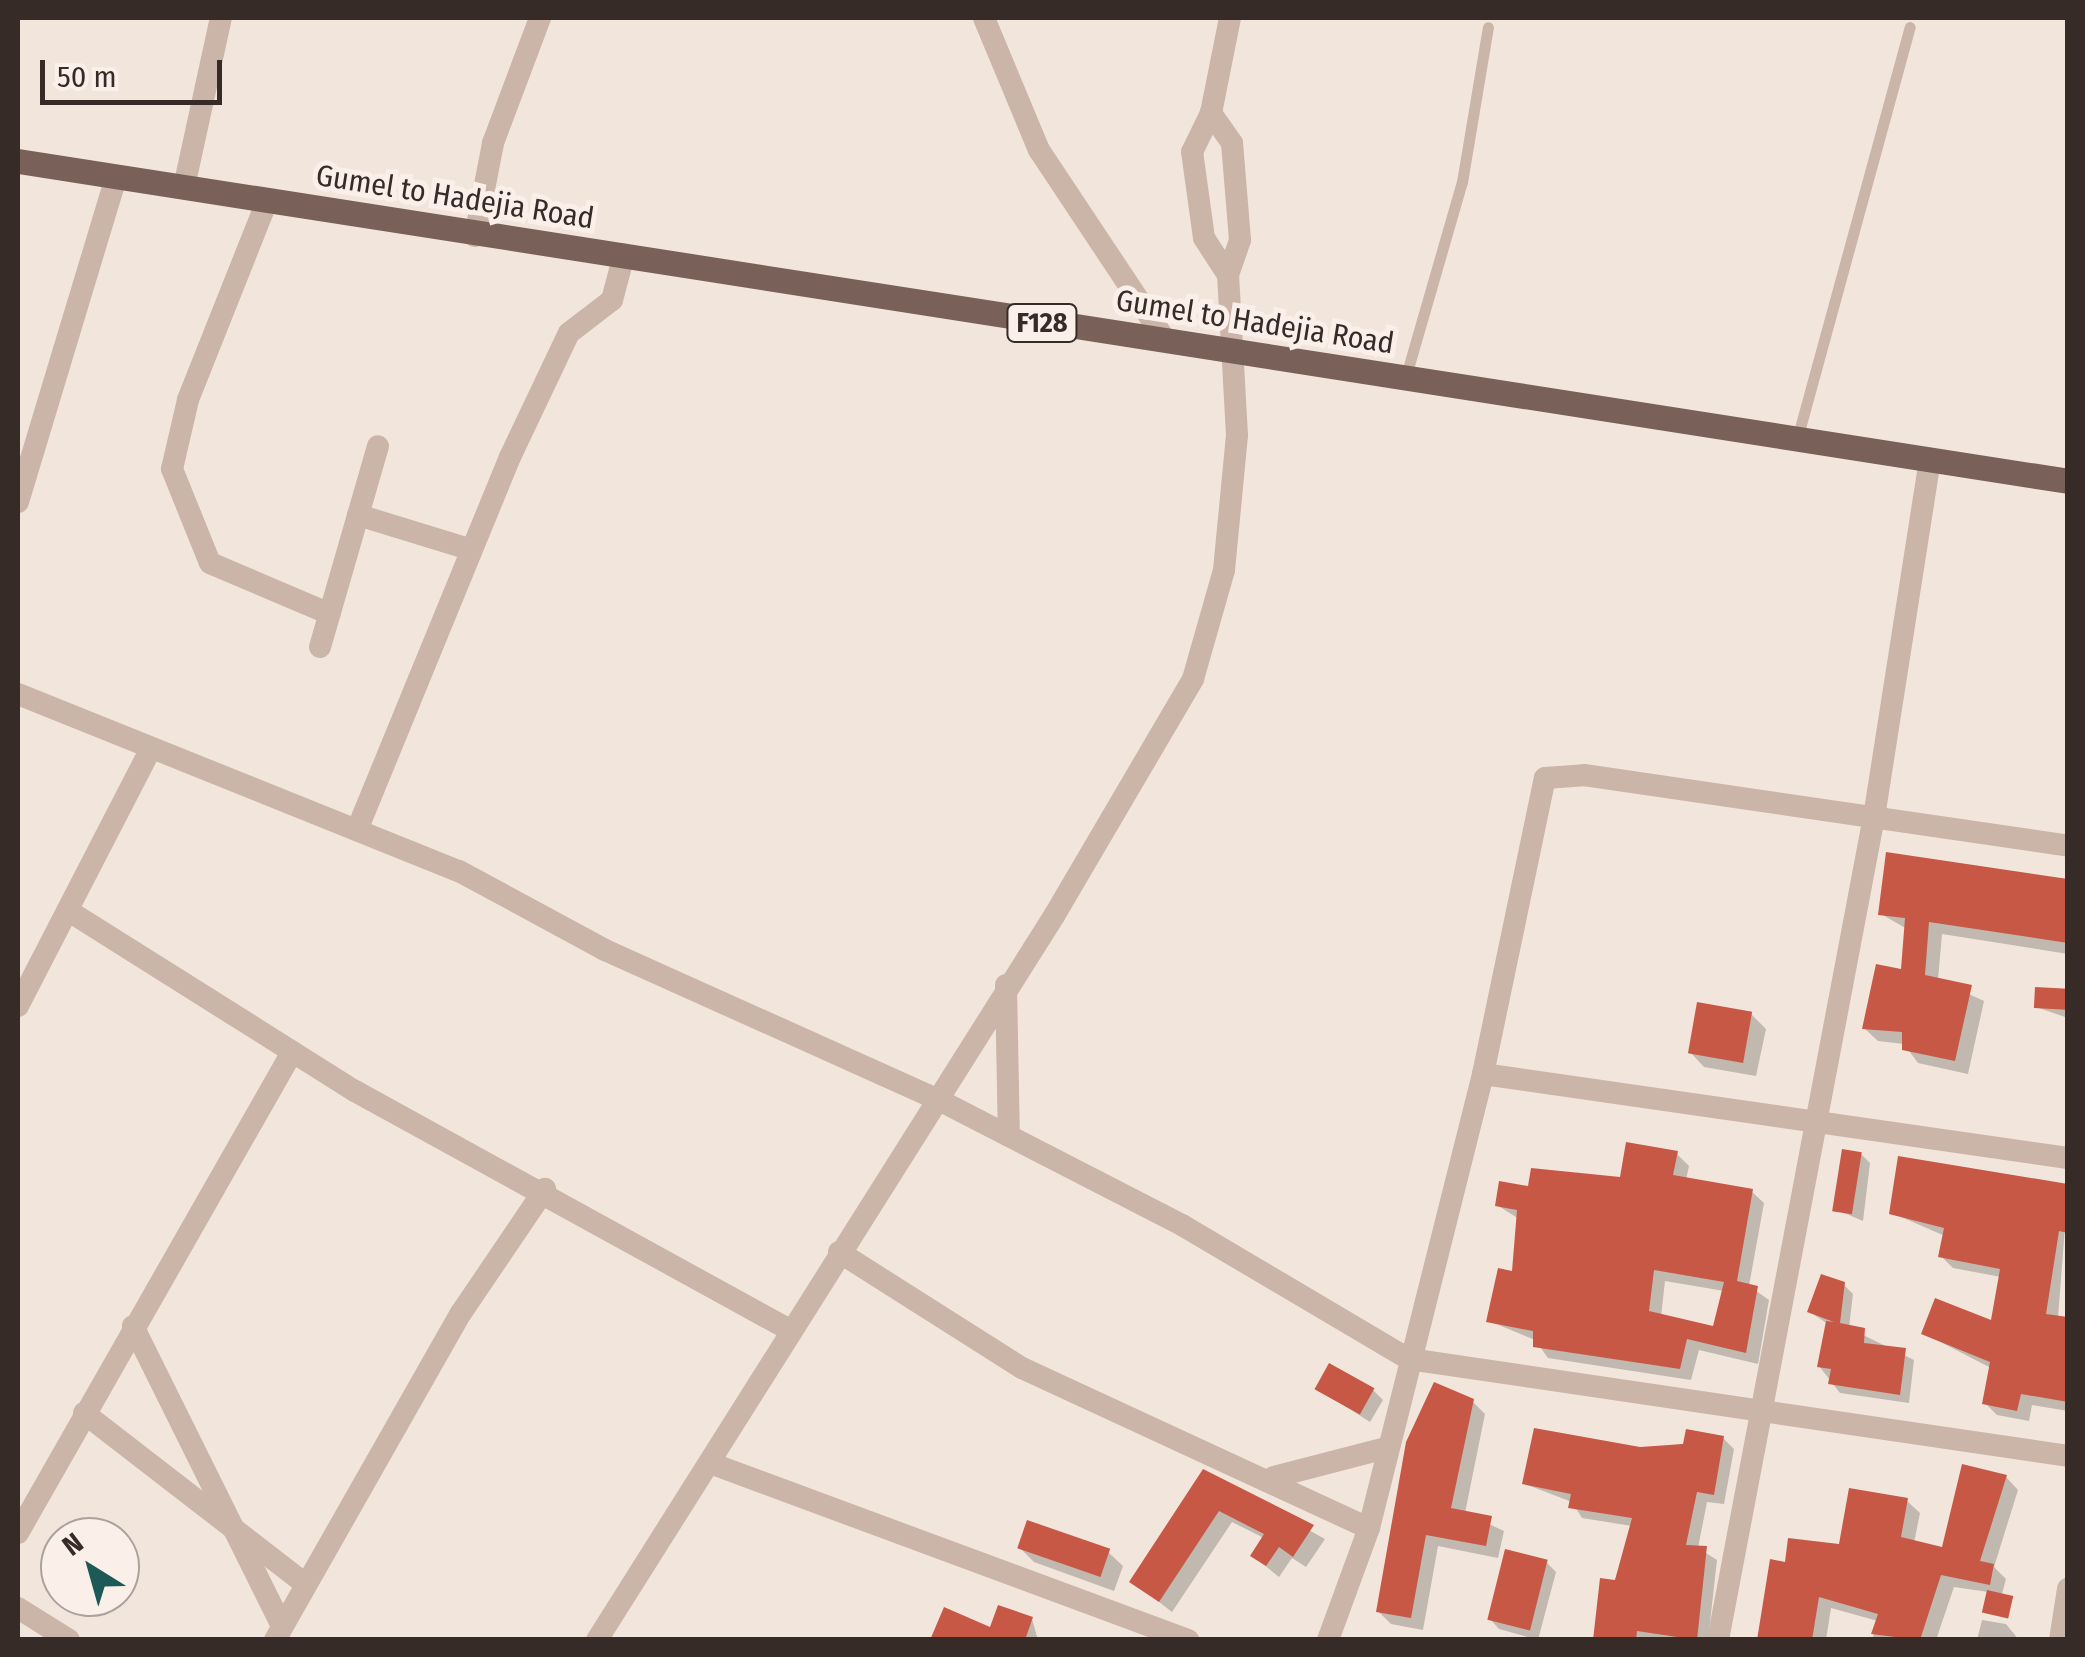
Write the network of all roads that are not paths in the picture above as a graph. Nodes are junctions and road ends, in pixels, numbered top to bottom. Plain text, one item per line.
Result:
1 (221, 18) edge
2 (540, 18) edge
3 (984, 18) edge
4 (1230, 18) edge
5 (1910, 26) dead end
6 (1488, 27) dead end
7 (1212, 113) junction
8 (18, 162) edge
9 (116, 177) junction
10 (184, 187) junction
11 (267, 200) junction
12 (475, 236) junction
13 (624, 255) junction
14 (1228, 275) junction
15 (1165, 340) junction
16 (1237, 354) junction
17 (1405, 379) junction
18 (1797, 438) junction
19 (378, 446) dead end
20 (1930, 461) junction
21 (2068, 481) edge
22 (18, 502) edge
23 (358, 515) junction
24 (468, 549) junction
25 (330, 614) junction
26 (320, 648) dead end
27 (18, 694) edge
28 (150, 750) junction
29 (1874, 817) junction
30 (357, 830) junction
31 (2068, 846) edge
32 (72, 913) junction
33 (1006, 985) junction
34 (18, 1006) edge
35 (291, 1054) junction
36 (1483, 1074) junction
37 (937, 1099) junction
38 (1810, 1121) junction
39 (1009, 1136) junction
40 (2068, 1158) edge
41 (544, 1189) junction
42 (839, 1252) junction
43 (133, 1326) junction
44 (788, 1330) junction
45 (1409, 1359) junction
46 (84, 1413) junction
47 (1765, 1414) junction
48 (1386, 1448) junction
49 (2068, 1456) edge
50 (710, 1462) junction
51 (1274, 1478) junction
52 (233, 1528) junction
53 (1369, 1528) junction
54 (18, 1533) edge
55 (305, 1584) junction
56 (2068, 1589) edge
57 (18, 1608) edge
58 (278, 1633) edge
59 (70, 1640) edge
60 (597, 1640) edge
61 (1188, 1640) edge
62 (1328, 1640) edge
63 (1718, 1640) edge
64 (2060, 1640) edge

1 - 10 street
2 - 12 street
3 - 15 street
4 - 7 street
5 - 18 lane
6 - 17 lane
7 - 14 street
7 - 14 street
8 - 9 main road, Gumel to Hadejia Road / F128
9 - 10 main road, Gumel to Hadejia Road / F128
9 - 22 street
10 - 11 main road, Gumel to Hadejia Road / F128
11 - 12 main road, Gumel to Hadejia Road / F128
11 - 25 street
12 - 13 main road, Gumel to Hadejia Road / F128
13 - 15 main road, Gumel to Hadejia Road / F128
13 - 24 street
14 - 16 street
15 - 16 main road, Gumel to Hadejia Road / F128
16 - 17 main road, Gumel to Hadejia Road / F128
16 - 33 street
17 - 18 main road, Gumel to Hadejia Road / F128
18 - 20 main road, Gumel to Hadejia Road / F128
19 - 23 street
20 - 21 main road, Gumel to Hadejia Road / F128
20 - 29 street
23 - 24 street
23 - 25 street
24 - 30 street
25 - 26 street
27 - 28 street
28 - 30 street
28 - 32 street
29 - 31 street
29 - 36 street
29 - 38 street
30 - 37 street
32 - 34 street
32 - 35 street
33 - 37 street
33 - 39 street
35 - 41 street
35 - 43 street
36 - 38 street
36 - 45 street
37 - 39 street
37 - 42 street
38 - 40 street
38 - 47 street
39 - 45 street
41 - 44 street
41 - 55 street
42 - 44 street
42 - 51 street
43 - 46 street
43 - 52 street
44 - 50 street
45 - 47 street
45 - 48 street
46 - 52 street
46 - 54 street
47 - 49 street
47 - 63 street
48 - 51 street
48 - 53 street
50 - 60 street
50 - 61 street
51 - 53 street
52 - 55 street
52 - 58 street
53 - 62 street
55 - 58 street
56 - 64 street
57 - 59 street

